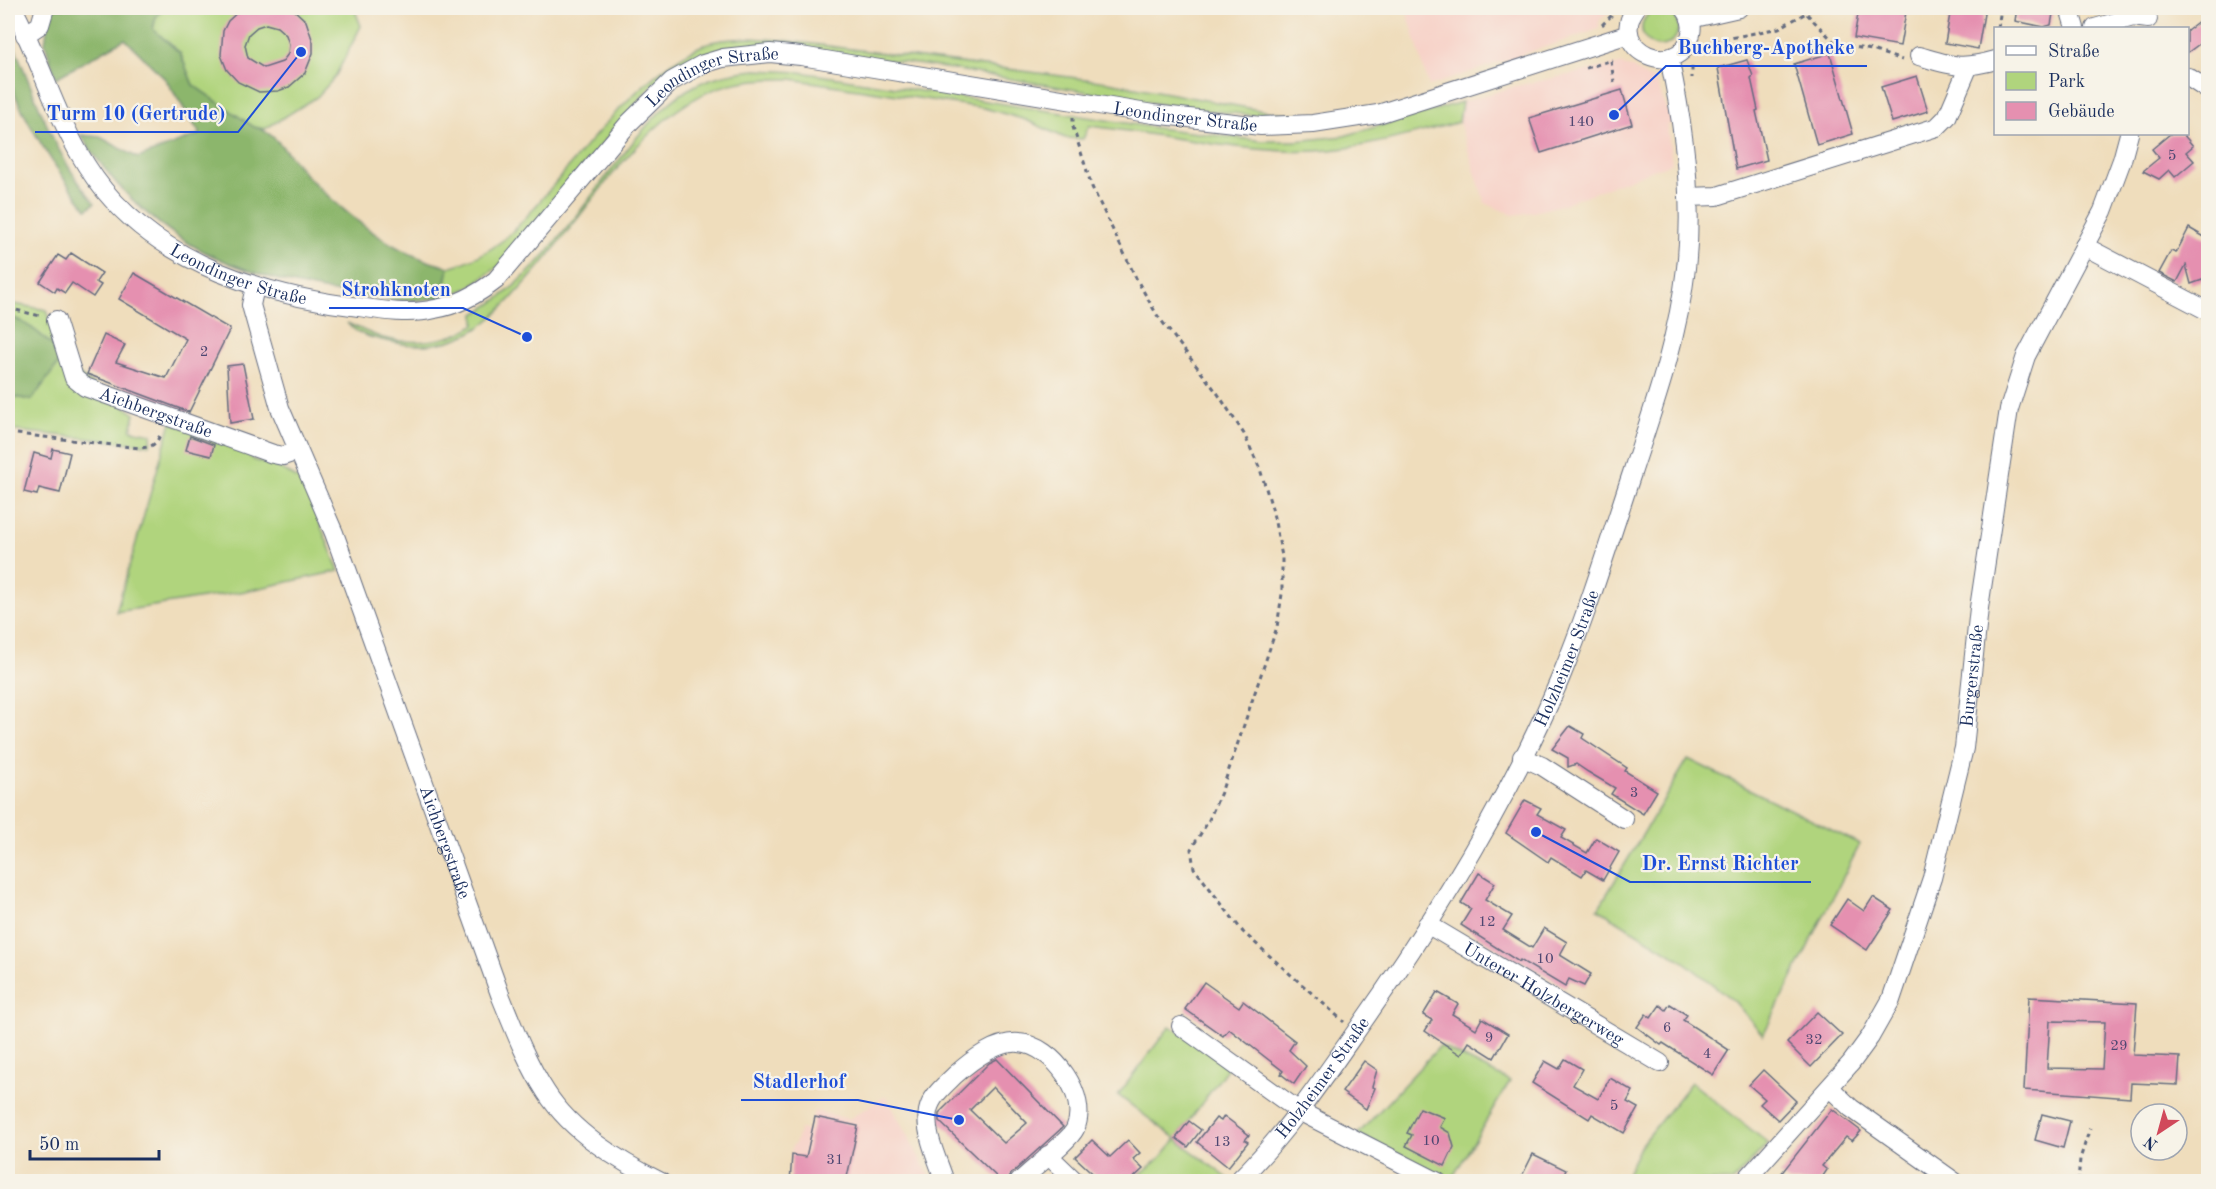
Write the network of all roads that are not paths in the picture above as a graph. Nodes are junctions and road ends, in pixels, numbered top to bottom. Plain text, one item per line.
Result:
1 (13, 8) edge
2 (45, 8) edge
3 (1636, 8) edge
4 (1739, 8) edge
5 (2069, 8) edge
6 (1687, 13) edge
7 (2148, 18) edge
8 (2075, 27) edge
9 (2098, 27) edge
10 (1629, 34) junction
11 (25, 35) junction
12 (1919, 56) road end
13 (1669, 58) junction
14 (1994, 60) edge
15 (1968, 68) junction
16 (2189, 78) edge
17 (2208, 90) edge
18 (2129, 135) edge
19 (1688, 197) junction
20 (2084, 246) junction
21 (255, 287) junction
22 (2208, 311) edge
23 (56, 320) road end
24 (298, 451) junction
25 (1522, 757) junction
26 (1624, 819) dead end
27 (1427, 924) junction
28 (1181, 1026) dead end
29 (1660, 1064) dead end
30 (1830, 1088) junction
31 (1299, 1111) junction
32 (1048, 1155) junction
33 (661, 1182) edge
34 (945, 1182) edge
35 (1019, 1182) edge
36 (1076, 1182) edge
37 (1237, 1182) edge
38 (1438, 1182) edge
39 (1743, 1182) edge
40 (1955, 1182) edge

1 - 11 street, Leondinger Straße
2 - 11 street
3 - 10 street
4 - 6 street
5 - 8 street
6 - 13 street
7 - 9 street
10 - 13 street
10 - 21 street, Leondinger Straße
11 - 21 street, Leondinger Straße
12 - 15 street
13 - 19 street, Holzheimer Straße
14 - 15 street
15 - 19 street
16 - 17 street
18 - 20 street, Burgerstraße
19 - 25 street, Holzheimer Straße
20 - 22 street
20 - 30 street, Burgerstraße
21 - 24 street, Aichbergstraße
23 - 24 street, Aichbergstraße
24 - 33 street, Aichbergstraße
25 - 26 street
25 - 27 street, Holzheimer Straße
27 - 29 street, Unterer Holzbergerweg
27 - 31 street, Holzheimer Straße
28 - 31 street
30 - 39 street, Burgerstraße
30 - 40 street
31 - 37 street, Holzheimer Straße
31 - 38 street
32 - 34 street
32 - 35 street
32 - 36 street

